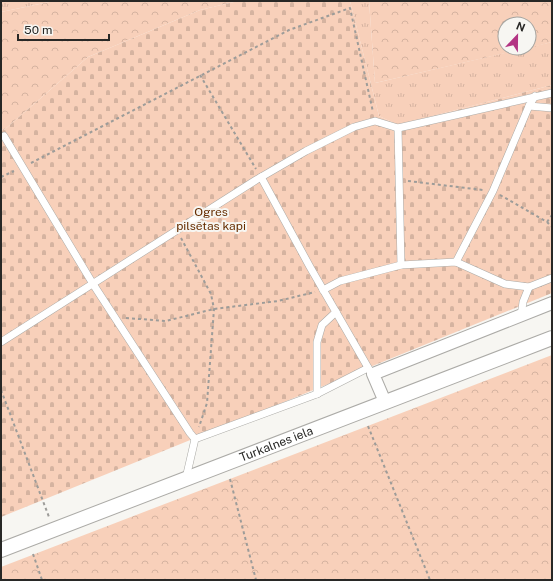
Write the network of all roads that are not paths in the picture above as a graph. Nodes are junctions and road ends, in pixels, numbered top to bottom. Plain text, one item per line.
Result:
1 (552, 93) edge
2 (535, 96) junction
3 (529, 106) junction
4 (552, 108) edge
5 (398, 128) junction
6 (4, 136) dead end
7 (261, 177) junction
8 (456, 262) junction
9 (400, 265) junction
10 (552, 278) edge
11 (93, 284) junction
12 (529, 287) junction
13 (323, 290) junction
14 (552, 304) edge
15 (336, 312) junction
16 (521, 316) junction
17 (552, 338) edge
18 (1, 342) edge
19 (370, 371) junction
20 (317, 394) junction
21 (385, 402) junction
22 (196, 439) junction
23 (186, 478) junction
24 (1, 550) edge

1 - 2 street
2 - 3 street
2 - 5 street
3 - 4 street
3 - 8 street
5 - 7 street
5 - 9 street
6 - 11 street
7 - 11 street
7 - 13 street
8 - 9 street
8 - 12 street
9 - 13 street
10 - 12 street
11 - 18 street
11 - 22 street
12 - 16 street
13 - 15 street
14 - 16 street
15 - 19 street
15 - 20 street
16 - 19 street
17 - 21 main road, Turkalnes iela
19 - 20 street
19 - 21 street
20 - 22 street
21 - 23 main road, Turkalnes iela
22 - 23 street
23 - 24 main road, Turkalnes iela

